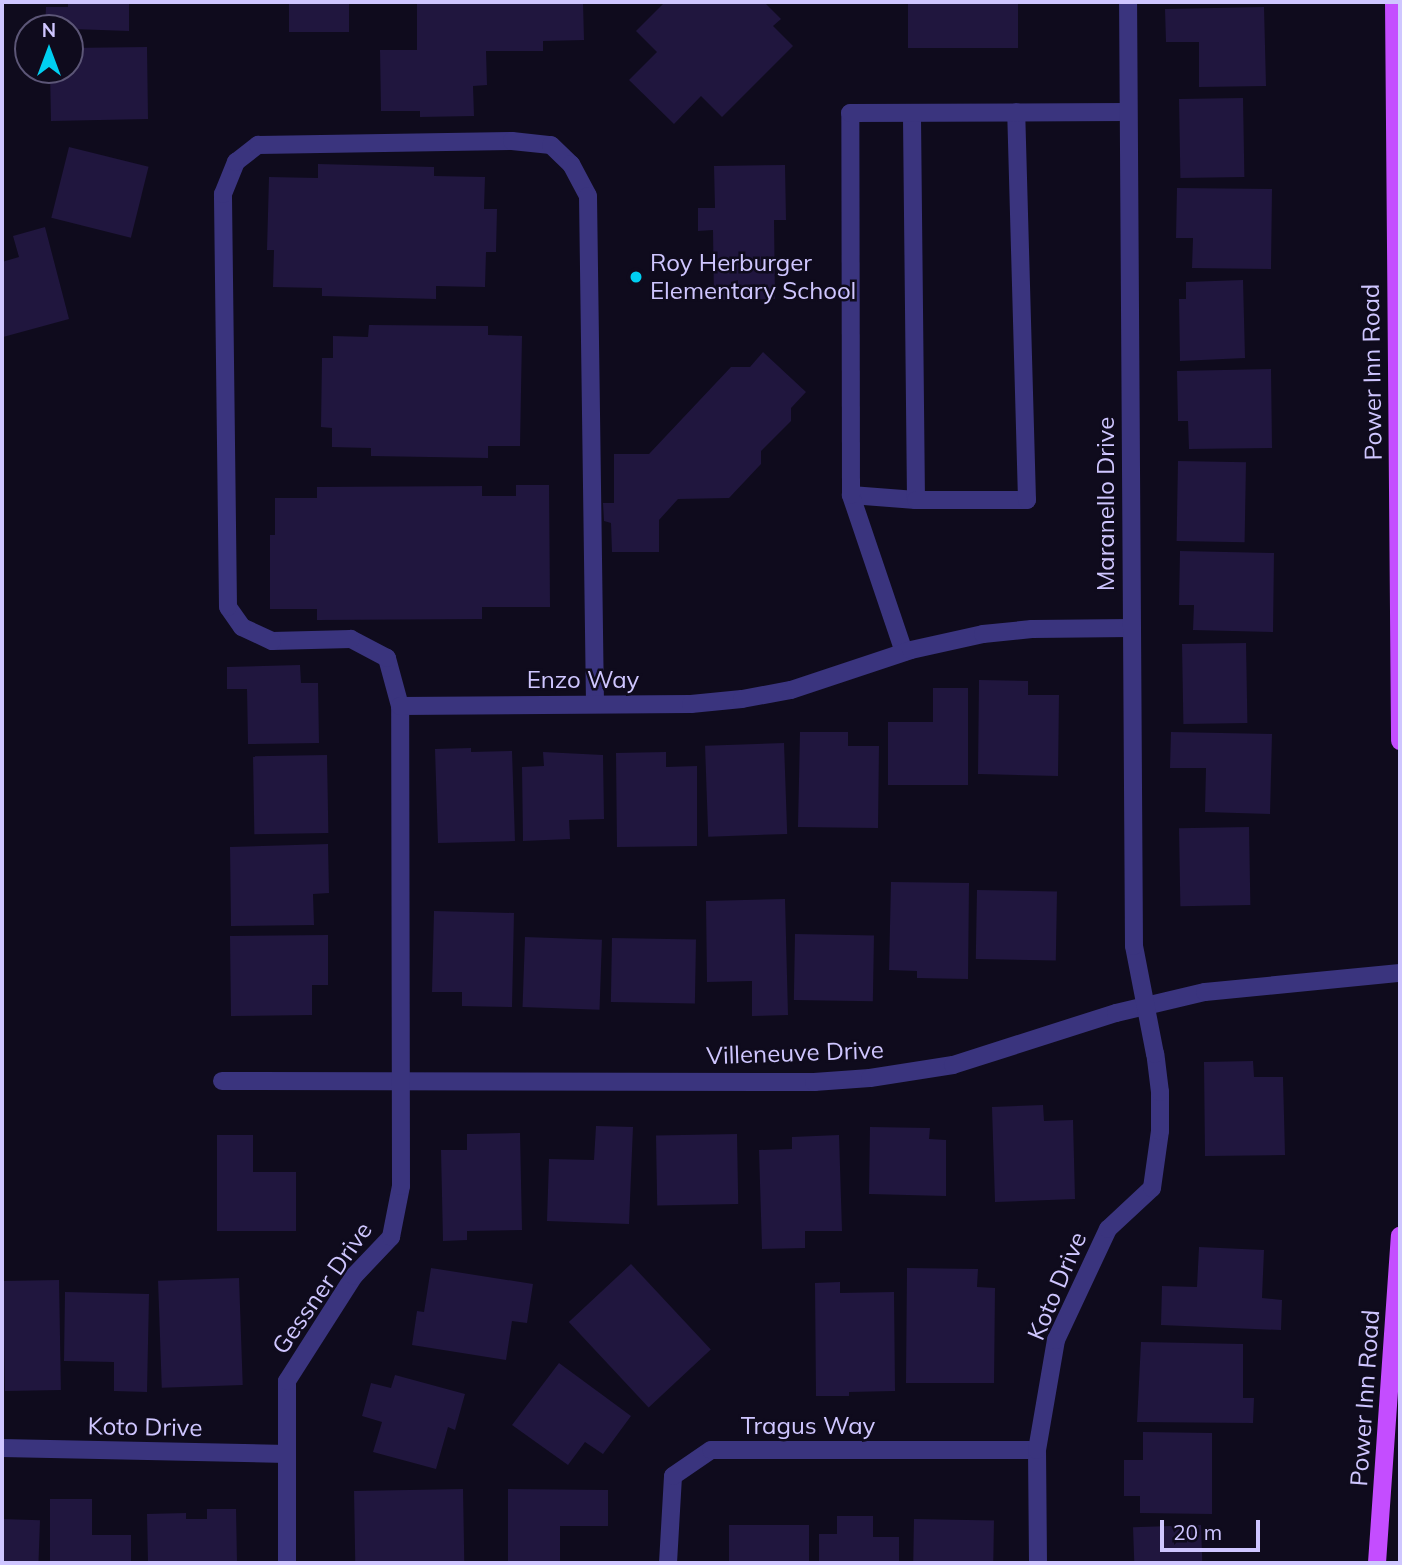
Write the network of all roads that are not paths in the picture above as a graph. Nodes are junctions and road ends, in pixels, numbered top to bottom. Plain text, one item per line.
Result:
1 (1128, 2) edge
2 (1394, 2) edge
3 (1016, 112) junction
4 (1128, 112) junction
5 (912, 113) junction
6 (851, 495) junction
7 (916, 500) junction
8 (1131, 628) junction
9 (904, 652) junction
10 (595, 704) junction
11 (400, 706) junction
12 (1400, 741) edge
13 (1400, 973) edge
14 (1145, 1005) junction
15 (222, 1081) dead end
16 (403, 1082) junction
17 (1400, 1236) edge
18 (1396, 1366) edge
19 (2, 1448) edge
20 (1037, 1450) junction
21 (287, 1454) junction
22 (287, 1563) edge
23 (668, 1563) edge
24 (1038, 1563) edge
25 (1377, 1563) edge

1 - 4 street, Maranello Drive
2 - 12 main road, Power Inn Road
3 - 4 street
3 - 5 street
3 - 7 street
4 - 8 street, Maranello Drive
5 - 6 street
5 - 7 street
6 - 7 street
6 - 9 street
8 - 9 street, Enzo Way
8 - 14 street, Maranello Drive
9 - 10 street, Enzo Way
10 - 11 street, Enzo Way
10 - 11 street
11 - 16 street
13 - 14 street, Villeneuve Drive
14 - 16 street, Villeneuve Drive
14 - 20 street, Koto Drive
15 - 16 street, Villeneuve Drive
16 - 21 street, Gessner Drive
17 - 18 main road, Power Inn Road
18 - 25 main road, Power Inn Road
19 - 21 street, Koto Drive
20 - 23 street, Tragus Way
20 - 24 street, Koto Drive
21 - 22 street, Gessner Drive

